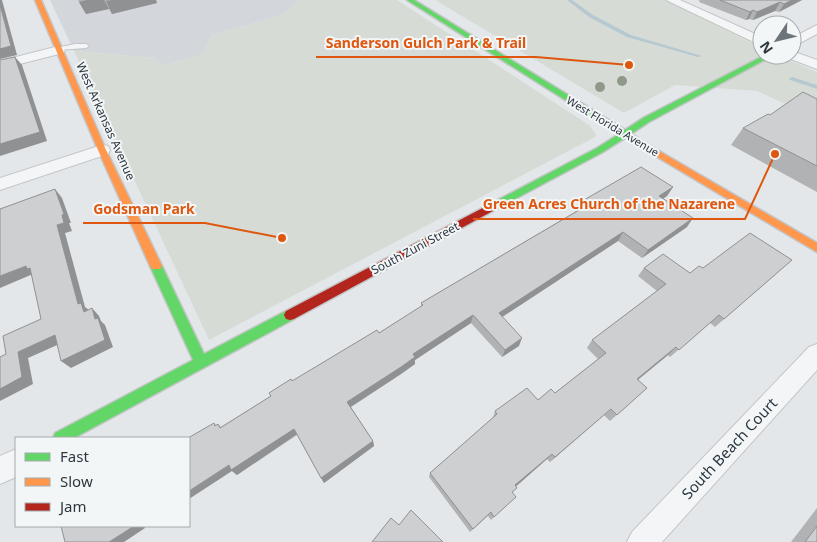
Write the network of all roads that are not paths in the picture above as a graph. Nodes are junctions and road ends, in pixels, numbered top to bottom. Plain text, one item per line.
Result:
1 (38, 0) edge
2 (410, 0) edge
3 (671, 0) edge
4 (817, 29) edge
5 (752, 37) edge
6 (802, 37) edge
7 (86, 46) dead end
8 (59, 49) junction
9 (802, 59) edge
10 (752, 64) edge
11 (0, 65) edge
12 (817, 65) edge
13 (625, 134) junction
14 (102, 150) junction
15 (0, 184) edge
16 (817, 248) edge
17 (817, 354) edge
18 (201, 362) junction
19 (62, 437) edge
20 (15, 463) edge
21 (0, 471) edge
22 (642, 542) edge

1 - 8 street, West Arkansas Avenue
2 - 13 street, West Florida Avenue
3 - 5 street
4 - 6 street
7 - 8 lane
8 - 11 street
8 - 14 street, West Arkansas Avenue
9 - 12 street
10 - 13 street, South Zuni Street
13 - 16 street, West Florida Avenue
13 - 18 street, South Zuni Street
14 - 15 street
14 - 18 street, West Arkansas Avenue
17 - 22 street, South Beach Court
18 - 19 street, South Zuni Street
20 - 21 street

